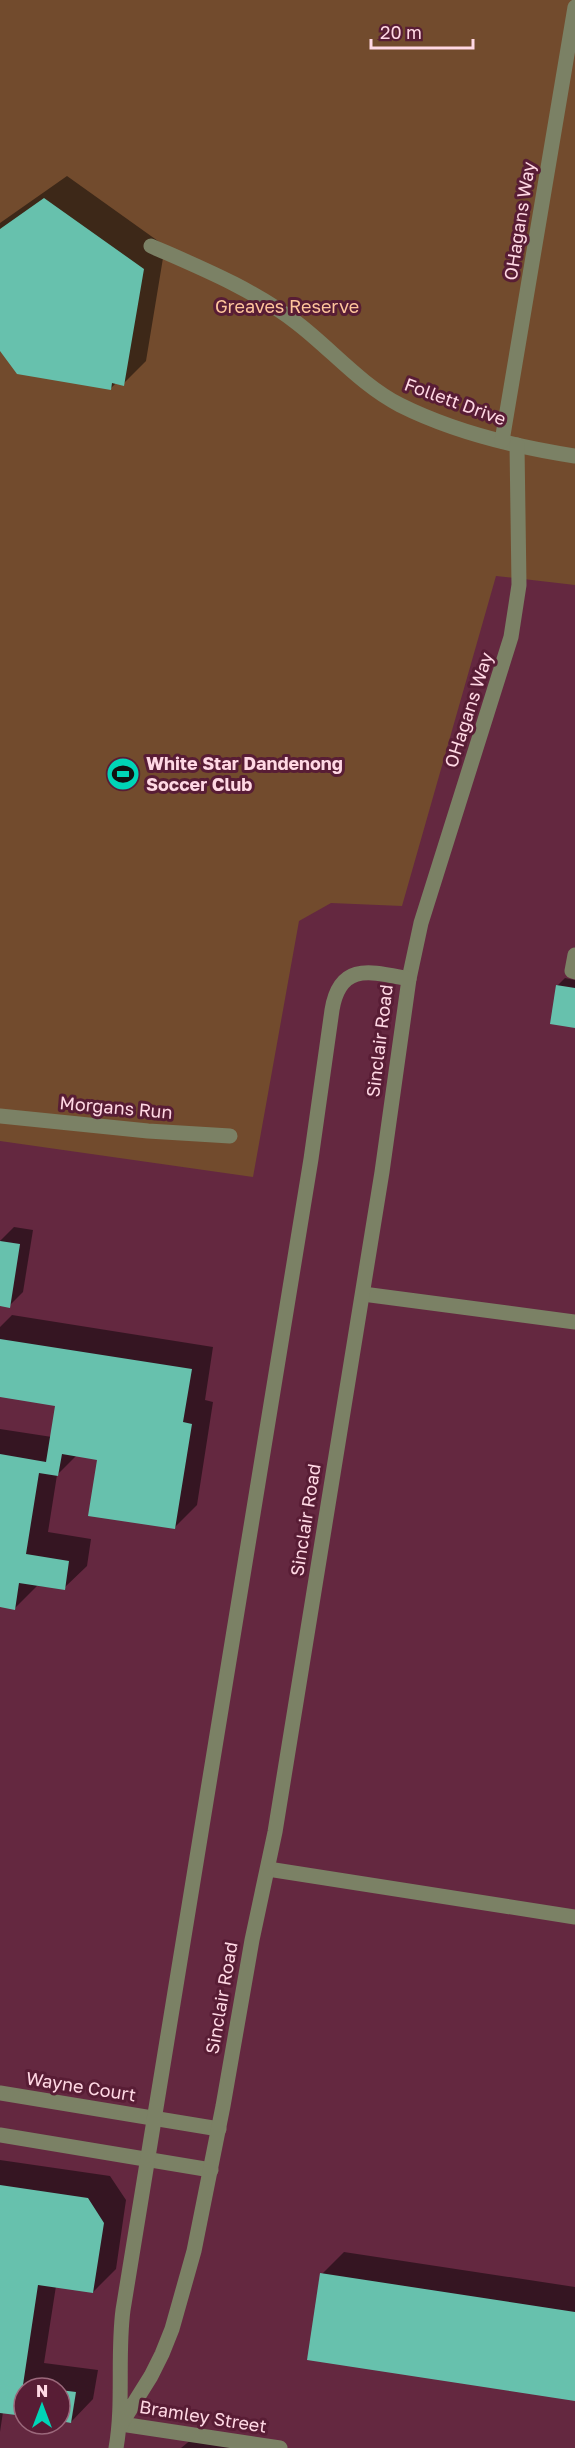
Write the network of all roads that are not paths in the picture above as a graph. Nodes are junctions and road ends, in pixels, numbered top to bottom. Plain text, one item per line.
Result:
1 (575, 7) edge
2 (151, 246) dead end
3 (502, 441) junction
4 (517, 445) junction
5 (575, 456) edge
6 (575, 955) edge
7 (575, 972) edge
8 (409, 979) junction
9 (0, 1116) edge
10 (230, 1136) dead end
11 (363, 1294) junction
12 (575, 1322) edge
13 (267, 1869) junction
14 (575, 1917) edge
15 (0, 2093) edge
16 (155, 2118) junction
17 (219, 2129) junction
18 (0, 2135) edge
19 (148, 2159) junction
20 (211, 2170) junction
21 (121, 2424) junction
22 (116, 2448) edge
23 (280, 2448) edge

1 - 3 street, OHagans Way
2 - 3 street, Follett Drive
3 - 4 street, Follett Drive
4 - 5 street, Follett Drive
4 - 8 street, OHagans Way
6 - 7 street
8 - 11 street, Sinclair Road
8 - 16 street, Sinclair Road
9 - 10 street, Morgans Run
11 - 12 street
11 - 13 street, Sinclair Road
13 - 14 street
13 - 17 street, Sinclair Road
15 - 16 street, Wayne Court
16 - 17 street, Wayne Court
16 - 19 street, Sinclair Road
17 - 20 street, Sinclair Road
18 - 19 street
19 - 20 street
19 - 21 street, Sinclair Road
20 - 21 street, Sinclair Road
21 - 22 street, Sinclair Road
21 - 23 street, Bramley Street

